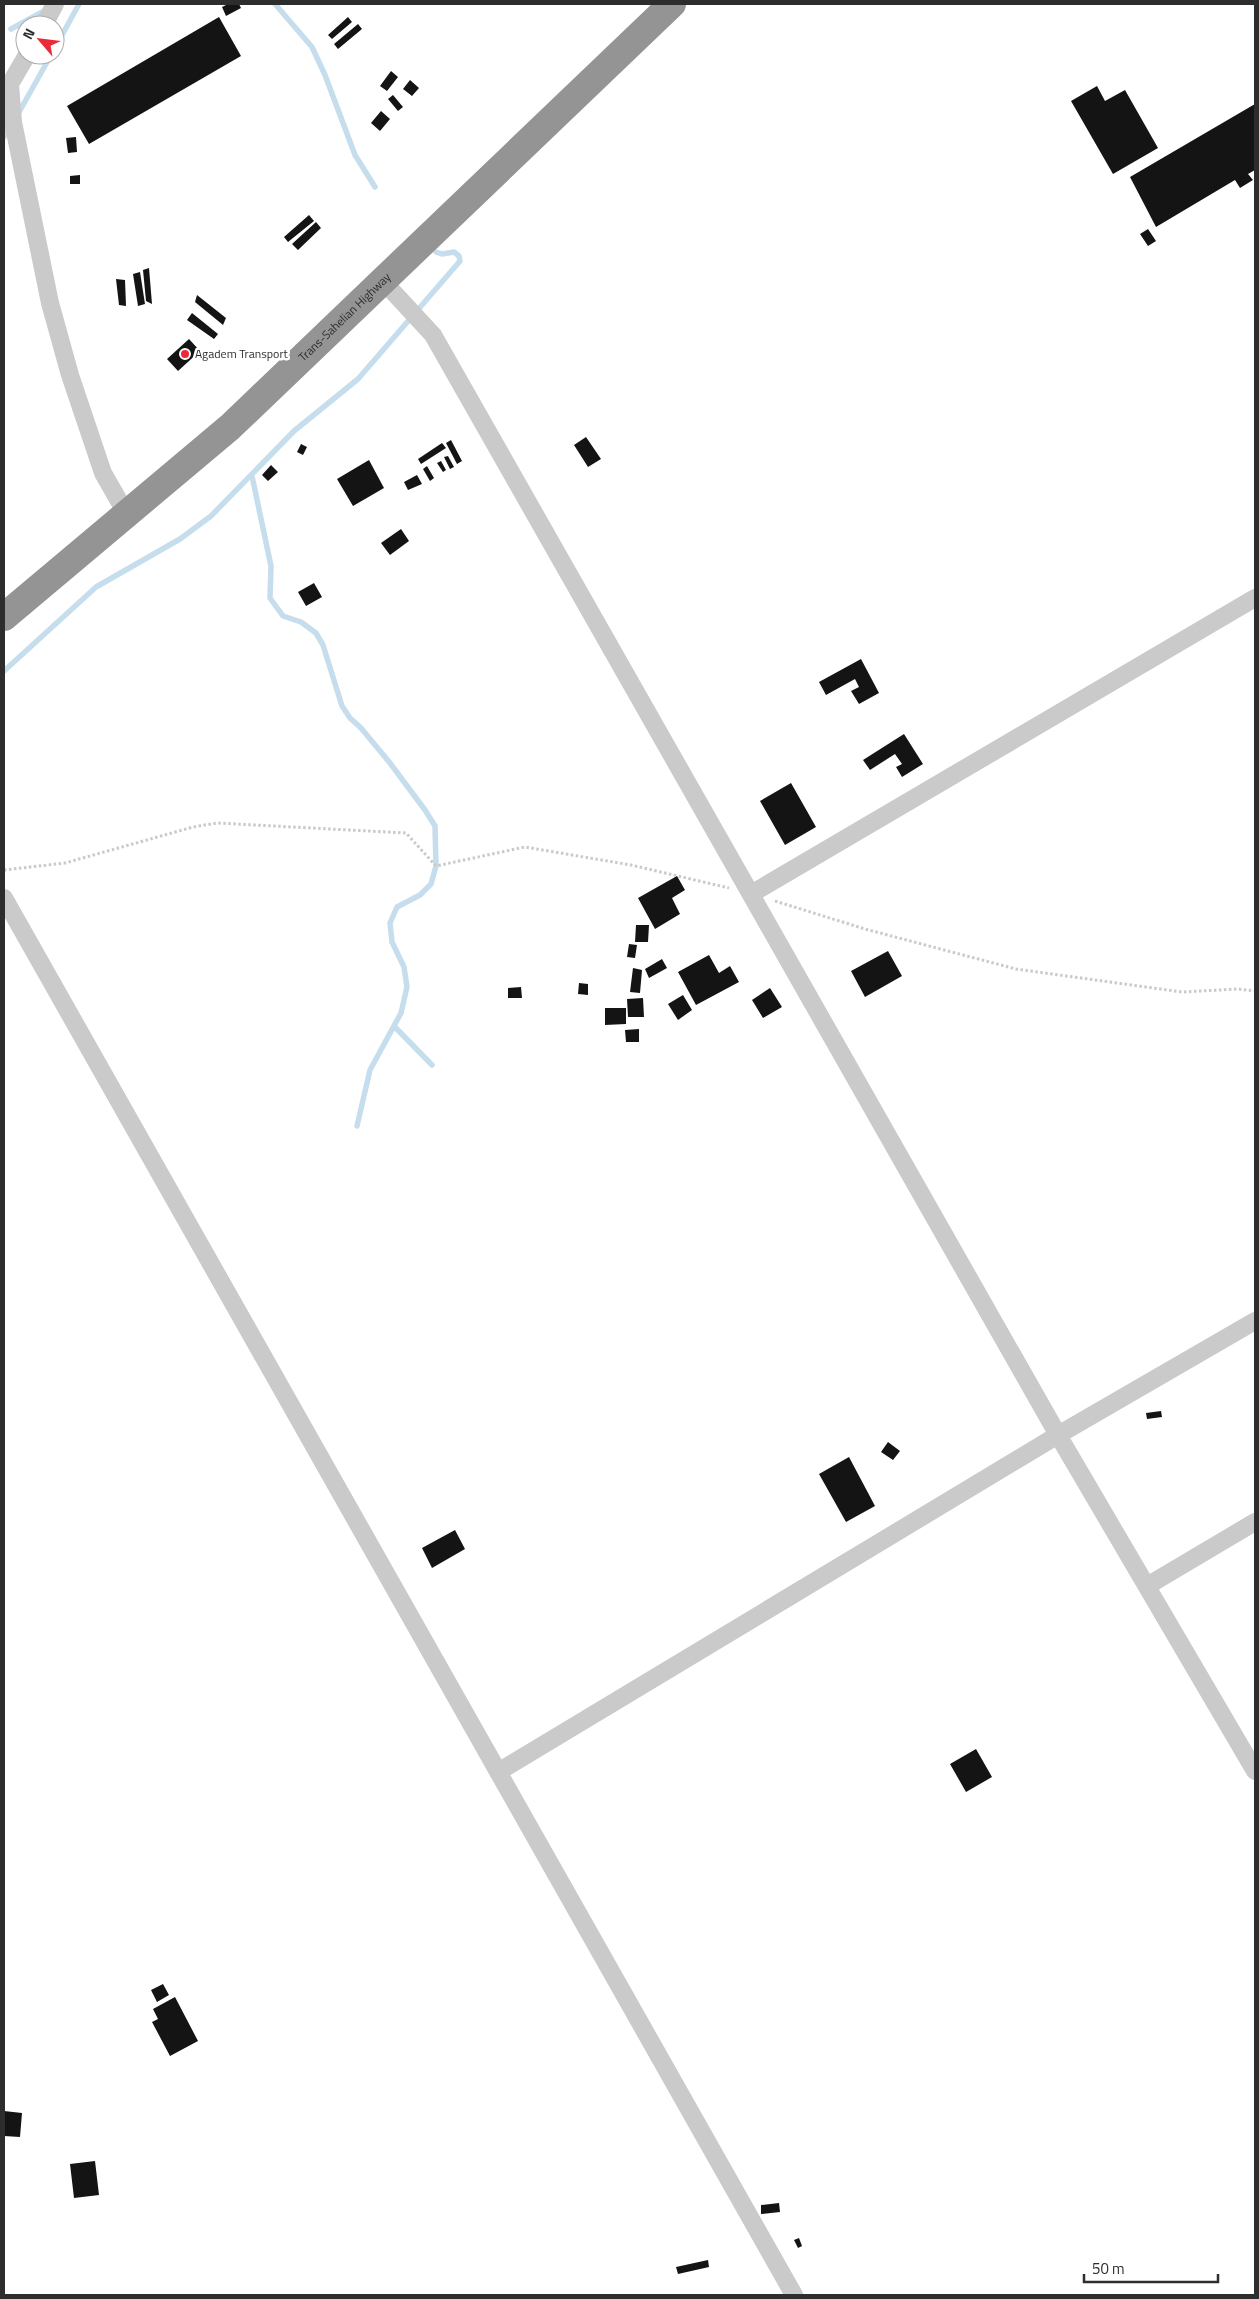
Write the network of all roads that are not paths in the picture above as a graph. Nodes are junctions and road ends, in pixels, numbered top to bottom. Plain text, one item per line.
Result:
1 (672, 4) edge
2 (21, 65) edge
3 (383, 281) junction
4 (127, 515) junction
5 (1255, 598) edge
6 (4, 617) edge
7 (750, 894) junction
8 (4, 898) edge
9 (1255, 1321) edge
10 (1058, 1435) junction
11 (1255, 1522) edge
12 (1147, 1586) junction
13 (1255, 1771) edge
14 (498, 1772) junction
15 (794, 2295) edge

1 - 3 highway, Trans-Sahelian Highway
2 - 4 street
3 - 4 highway, Trans-Sahelian Highway
3 - 7 street
4 - 6 highway, Trans-Sahelian Highway
5 - 7 street
7 - 10 street
8 - 14 street
9 - 10 street
10 - 12 street
10 - 14 street
11 - 12 street
12 - 13 street
14 - 15 street

